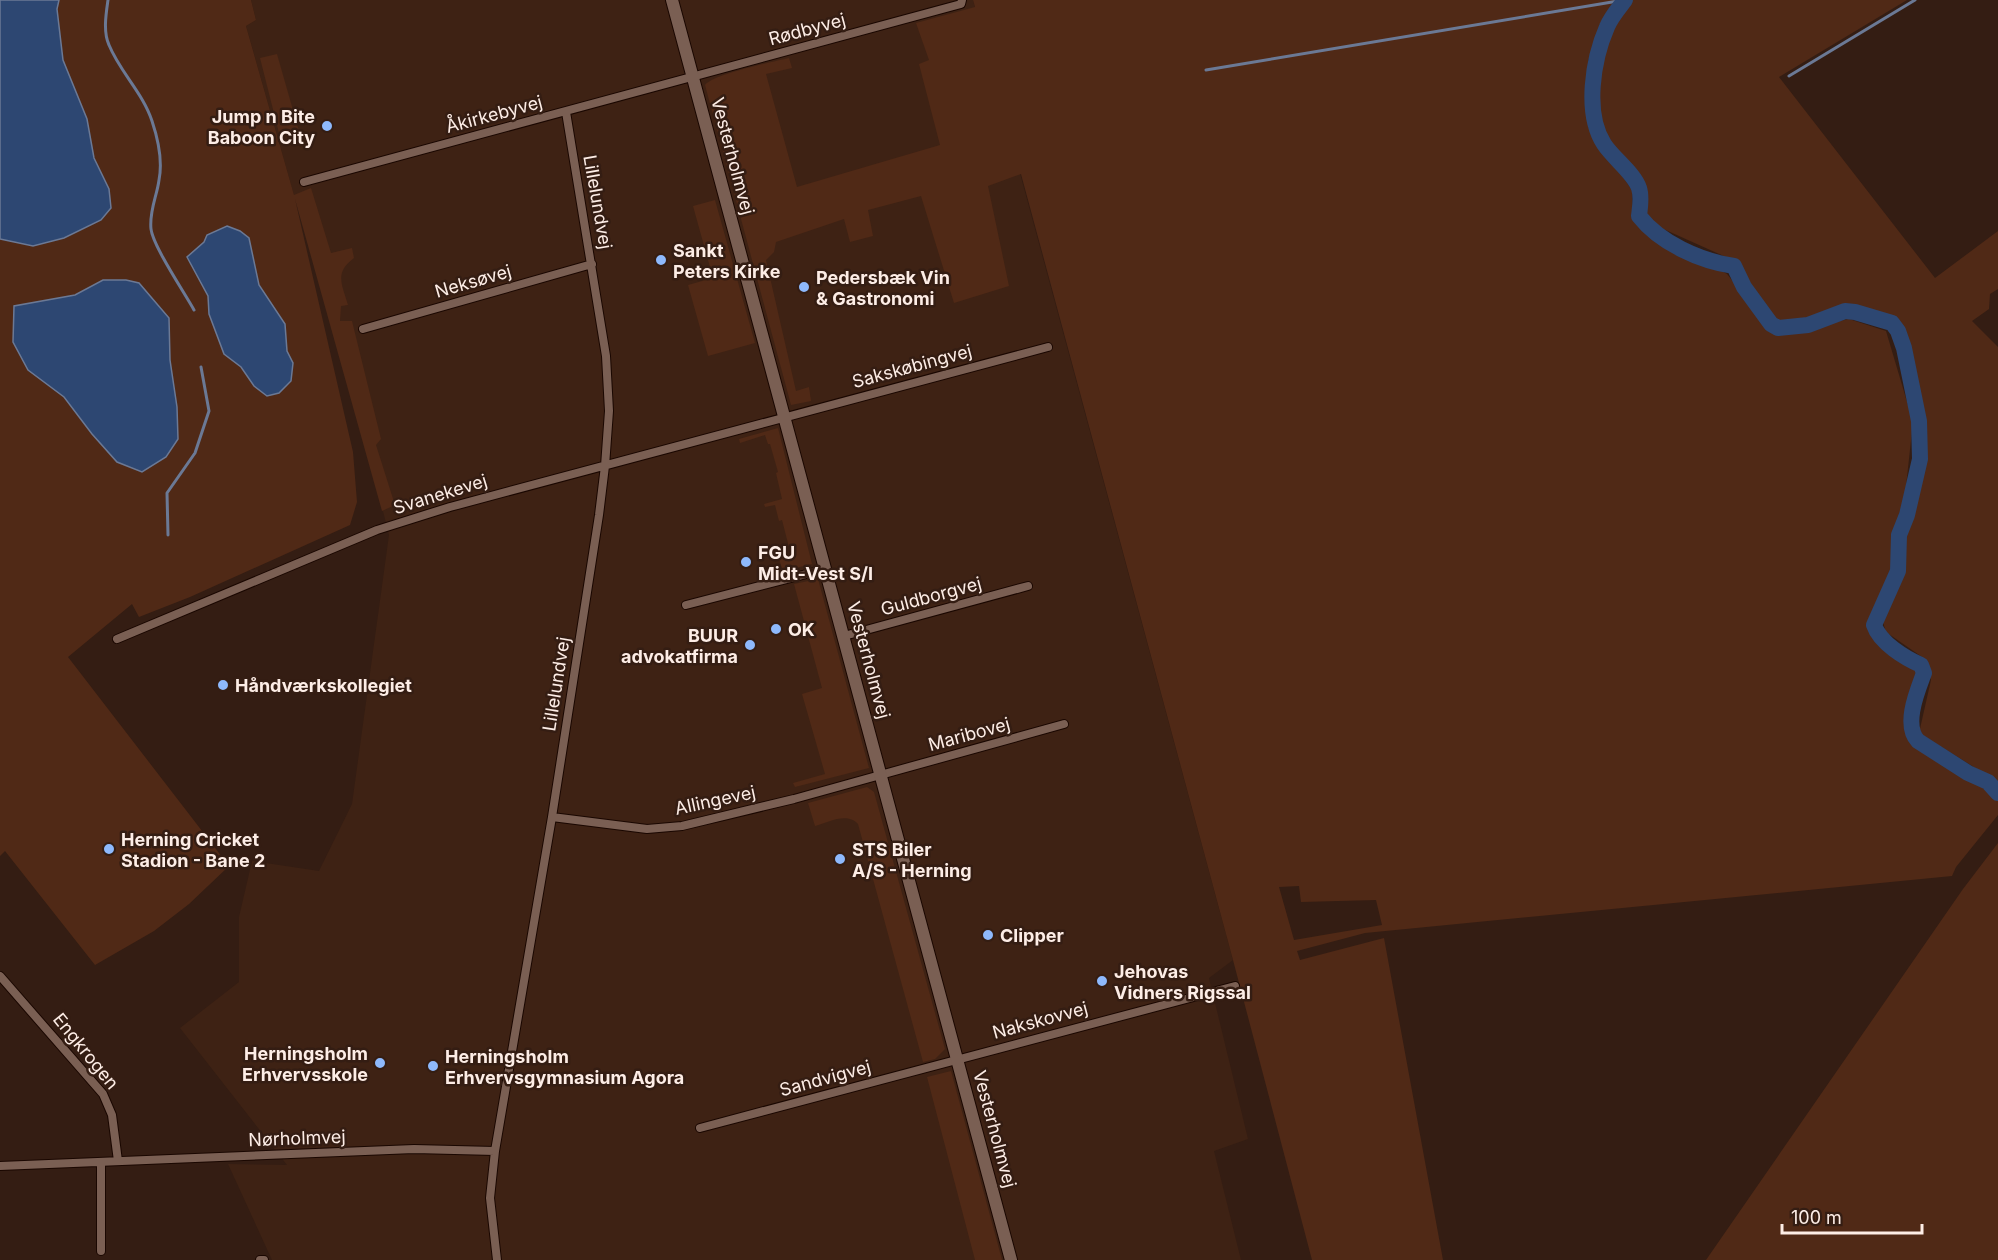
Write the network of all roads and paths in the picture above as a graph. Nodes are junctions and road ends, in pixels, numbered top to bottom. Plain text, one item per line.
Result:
1 (672, 0) edge
2 (962, 0) edge
3 (693, 77) junction
4 (566, 112) junction
5 (304, 182) dead end
6 (592, 264) junction
7 (363, 329) dead end
8 (1048, 347) dead end
9 (785, 417) junction
10 (605, 465) junction
11 (826, 569) junction
12 (1028, 586) dead end
13 (686, 605) dead end
14 (844, 636) junction
15 (117, 639) dead end
16 (1064, 724) dead end
17 (881, 775) junction
18 (552, 817) junction
19 (0, 976) edge
20 (1235, 986) dead end
21 (957, 1059) junction
22 (700, 1128) dead end
23 (495, 1151) junction
24 (118, 1161) junction
25 (100, 1162) junction
26 (0, 1166) edge
27 (100, 1251) dead end
28 (497, 1260) edge
29 (1011, 1260) edge

1 - 3 street, Vesterholmvej
2 - 3 street, Rødbyvej
3 - 4 street, Åkirkebyvej
3 - 9 street, Vesterholmvej
4 - 5 street, Åkirkebyvej
4 - 6 street, Lillelundvej
6 - 7 street, Neksøvej
6 - 10 street, Lillelundvej
8 - 9 street, Sakskøbingvej
9 - 10 street, Svanekevej
9 - 11 street, Vesterholmvej
10 - 15 street, Svanekevej
10 - 18 street, Lillelundvej
11 - 13 street
11 - 14 street, Vesterholmvej
12 - 14 street, Guldborgvej
14 - 17 street, Vesterholmvej
16 - 17 street, Maribovej
17 - 18 street, Allingevej
17 - 21 street, Vesterholmvej
18 - 23 street, Lillelundvej
19 - 24 street, Engkrogen
20 - 21 street, Nakskovvej
21 - 22 street, Sandvigvej
21 - 29 street, Vesterholmvej
23 - 24 street, Nørholmvej
23 - 28 street, Lillelundvej
24 - 25 street, Nørholmvej
25 - 26 street, Nørholmvej
25 - 27 street

